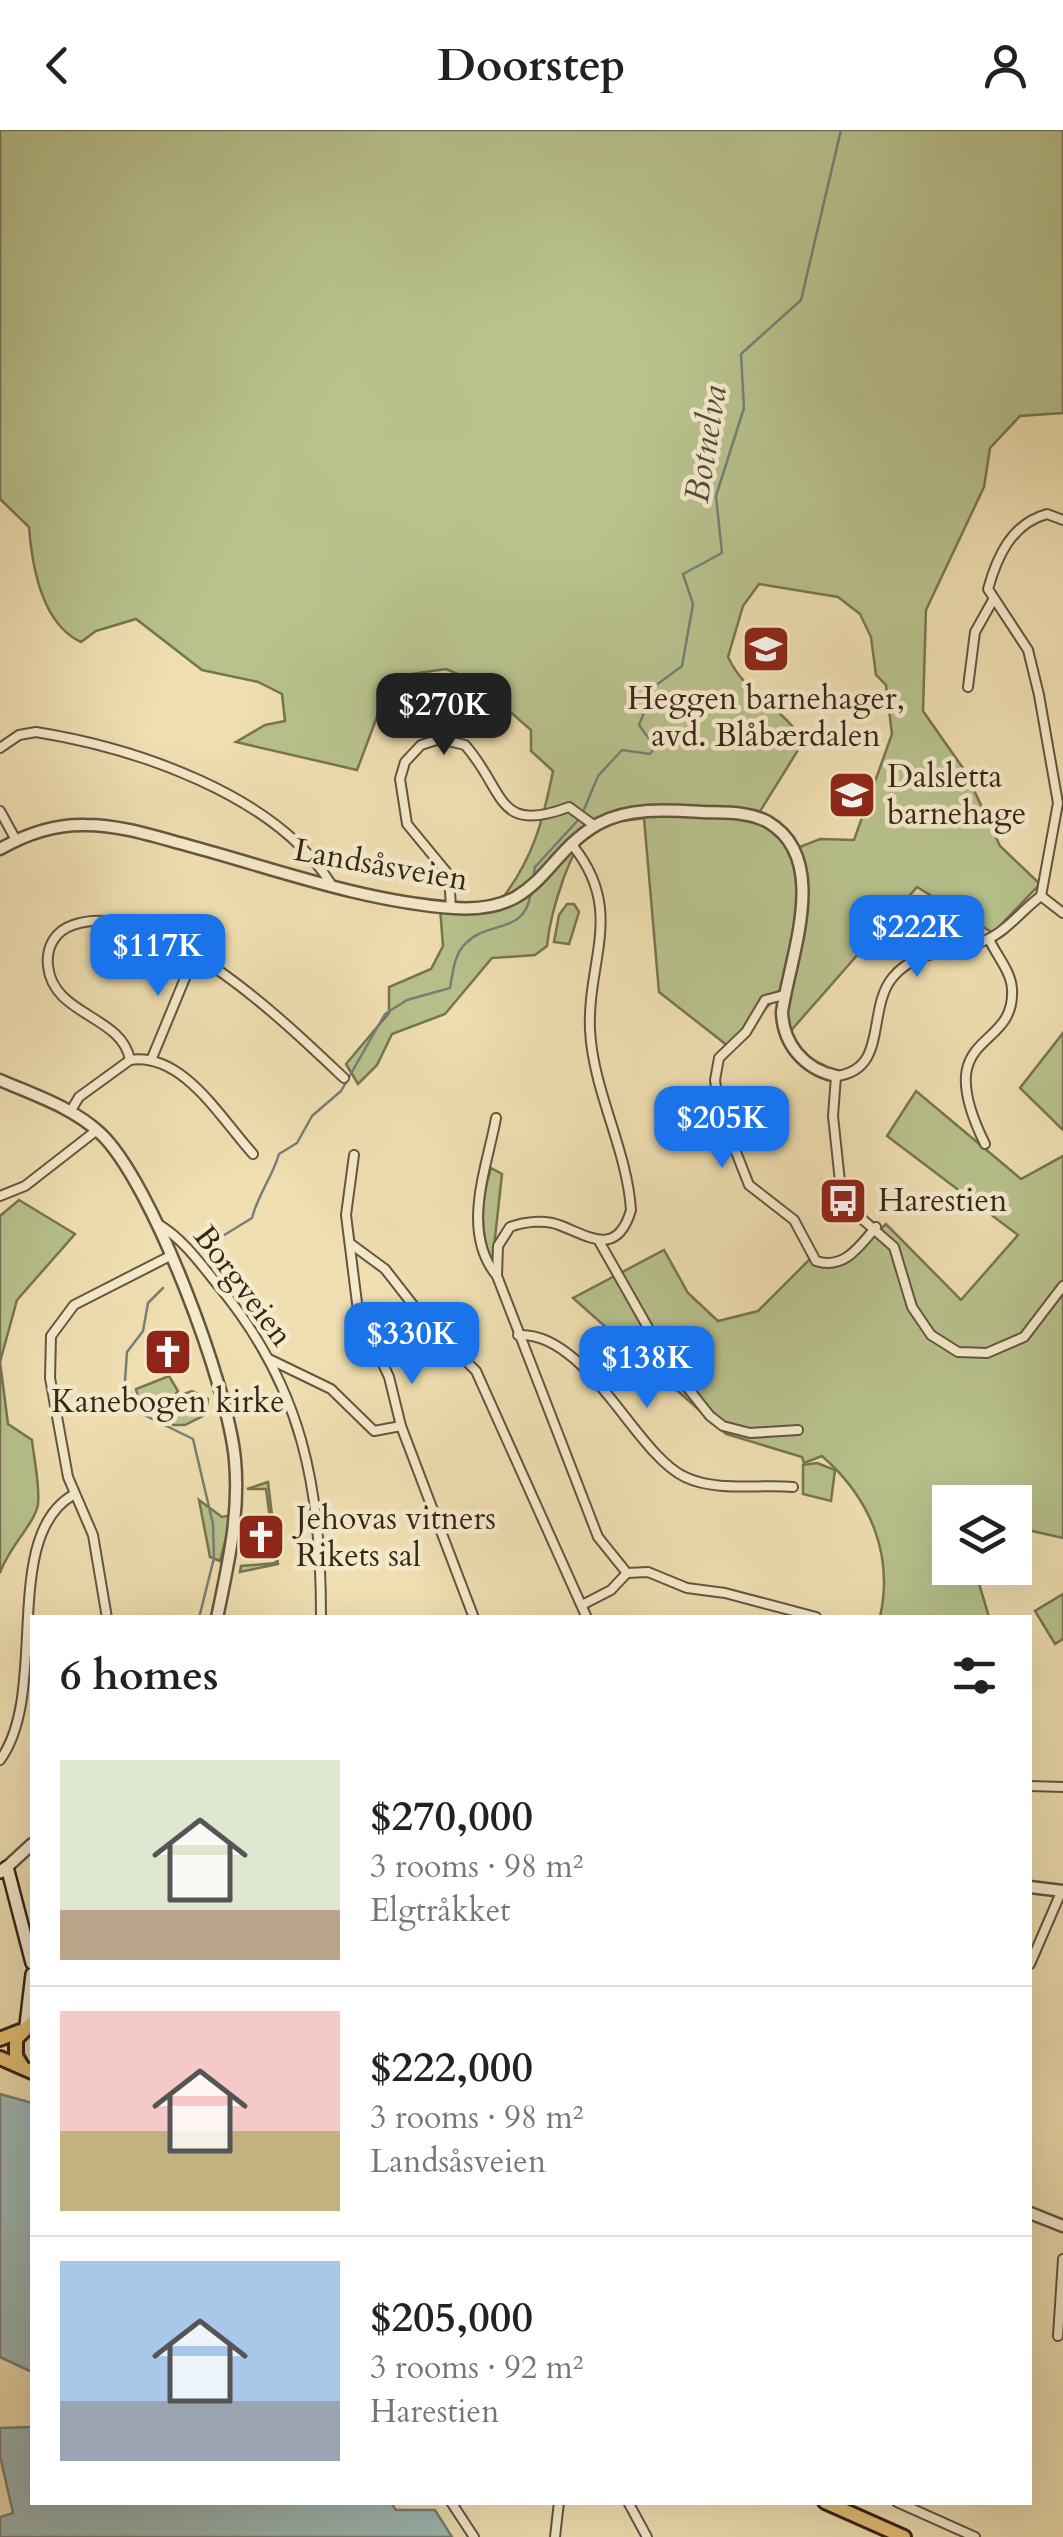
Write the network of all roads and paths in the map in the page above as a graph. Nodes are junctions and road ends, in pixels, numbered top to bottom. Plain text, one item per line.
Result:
1 (1063, 520) edge
2 (993, 600) junction
3 (968, 687) dead end
4 (0, 748) edge
5 (0, 811) edge
6 (595, 826) junction
7 (16, 840) junction
8 (572, 846) junction
9 (0, 849) edge
10 (330, 884) junction
11 (1041, 896) junction
12 (451, 908) junction
13 (1063, 913) edge
14 (989, 939) junction
15 (194, 954) junction
16 (784, 995) junction
17 (152, 1058) junction
18 (130, 1060) junction
19 (836, 1076) junction
20 (344, 1078) dead end
21 (0, 1080) edge
22 (70, 1112) junction
23 (496, 1118) dead end
24 (97, 1130) junction
25 (985, 1144) dead end
26 (253, 1154) dead end
27 (354, 1156) dead end
28 (0, 1196) edge
29 (158, 1224) junction
30 (876, 1228) junction
31 (599, 1241) junction
32 (351, 1244) junction
33 (170, 1256) junction
34 (497, 1276) junction
35 (1063, 1286) edge
36 (518, 1335) junction
37 (270, 1358) junction
38 (401, 1426) junction
39 (798, 1430) dead end
40 (793, 1487) dead end
41 (73, 1496) junction
42 (627, 1573) junction
43 (582, 1605) junction
44 (106, 1615) edge
45 (218, 1615) edge
46 (321, 1615) edge
47 (473, 1615) edge
48 (586, 1615) edge
49 (808, 1615) edge
50 (0, 1760) edge
51 (1032, 1786) edge
52 (1063, 1787) edge
53 (30, 1846) edge
54 (4, 1869) edge
55 (1032, 1887) edge
56 (1063, 1890) edge
57 (0, 1892) edge
58 (14, 1906) junction
59 (30, 1956) edge
60 (1032, 1960) edge
61 (30, 1991) edge
62 (26, 2026) edge
63 (0, 2039) edge
64 (0, 2058) edge
65 (27, 2069) edge
66 (1032, 2214) edge
67 (1063, 2226) edge
68 (1063, 2259) edge
69 (1058, 2336) dead end
70 (452, 2505) edge
71 (559, 2505) edge
72 (630, 2505) edge
73 (832, 2505) edge
74 (904, 2505) edge
75 (474, 2537) edge
76 (555, 2537) edge
77 (647, 2537) edge
78 (904, 2537) edge
79 (975, 2537) edge

1 - 2 street
2 - 3 street
2 - 11 street
4 - 10 street
5 - 7 street
6 - 8 street, Landsåsveien
6 - 12 street
6 - 16 street, Landsåsveien
7 - 9 street, Landsåsveien
7 - 10 street, Landsåsveien
8 - 12 street, Landsåsveien
8 - 31 street
10 - 12 street, Landsåsveien
11 - 13 street
11 - 14 street
14 - 19 street
14 - 25 street
15 - 17 street
15 - 18 street
15 - 20 street
16 - 19 street, Landsåsveien
16 - 30 street
17 - 18 street
17 - 26 street
18 - 22 street
19 - 30 street
21 - 22 street
22 - 24 street
23 - 34 street
24 - 28 street
24 - 29 street
27 - 32 street
29 - 33 street
29 - 37 street, Borgveien
30 - 35 street
31 - 34 street
31 - 39 street
32 - 38 street
32 - 43 street
33 - 41 street
33 - 45 street
34 - 36 street
36 - 40 street
36 - 42 street
37 - 38 street
37 - 46 street, Borgveien
38 - 47 street
41 - 44 street
41 - 50 street
42 - 43 street
42 - 49 street
43 - 48 street
51 - 52 street
53 - 54 street
54 - 58 main road
55 - 56 street
56 - 60 street
57 - 58 main road
58 - 59 main road
61 - 62 main road
62 - 63 highway
62 - 65 highway
64 - 65 highway
66 - 67 street
68 - 69 street
70 - 75 street
71 - 76 street
72 - 77 street
73 - 78 highway
74 - 79 street

